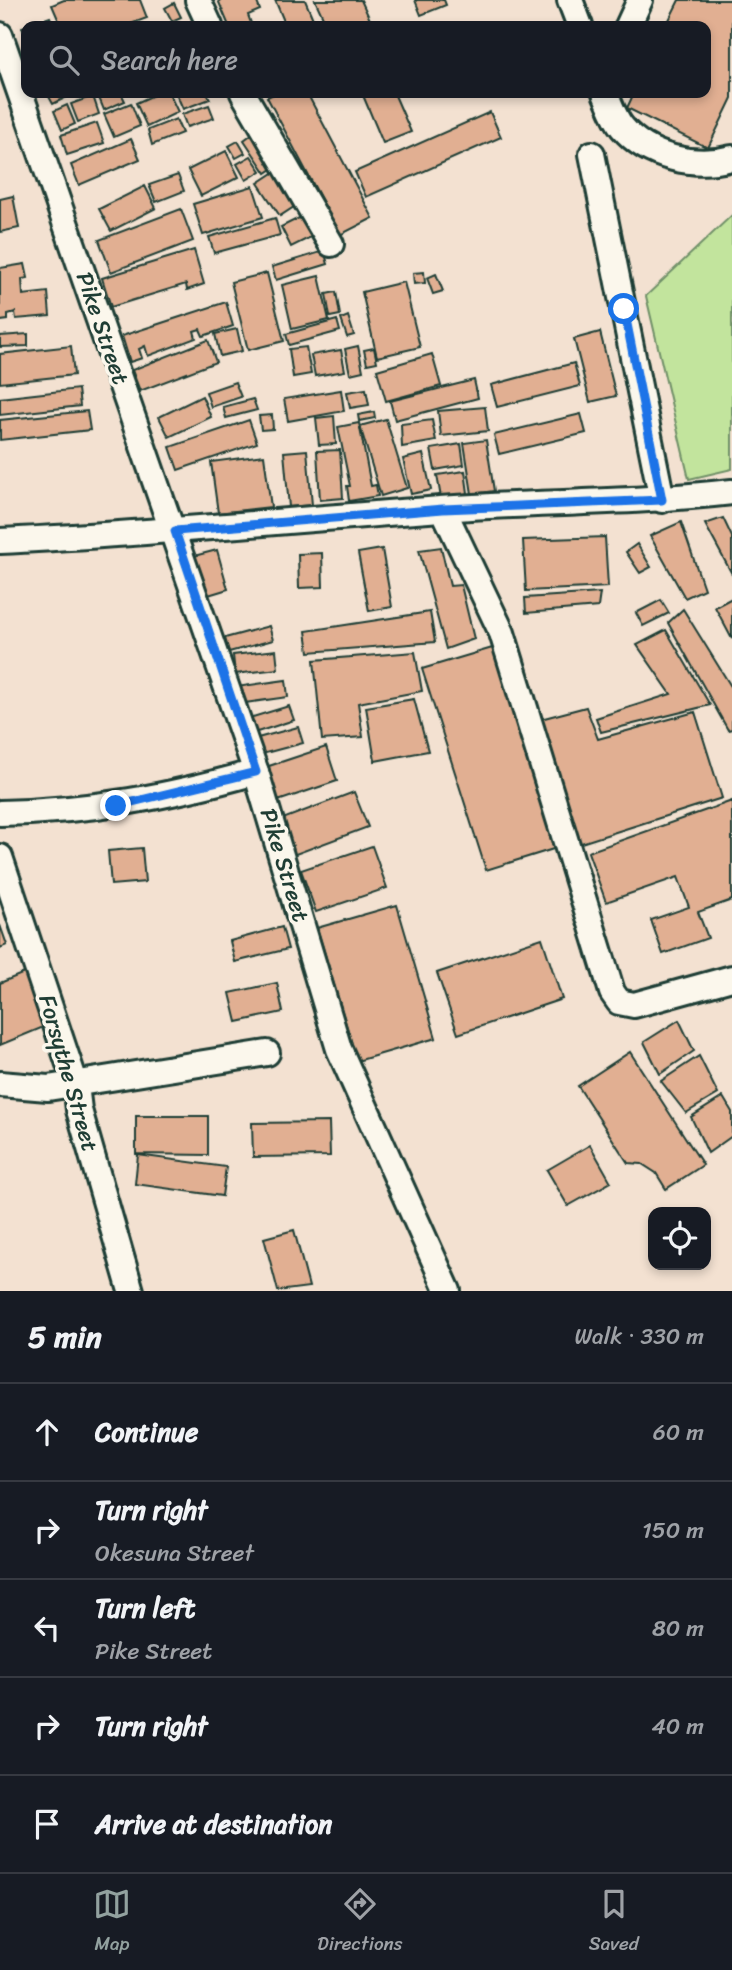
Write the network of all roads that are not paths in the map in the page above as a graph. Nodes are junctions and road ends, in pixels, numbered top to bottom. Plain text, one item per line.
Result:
1 (198, 0) edge
2 (570, 0) edge
3 (640, 0) edge
4 (208, 21) edge
5 (578, 21) edge
6 (630, 21) edge
7 (0, 35) edge
8 (21, 95) edge
9 (22, 98) edge
10 (246, 98) edge
11 (608, 98) edge
12 (592, 154) dead end
13 (732, 158) edge
14 (331, 244) dead end
15 (732, 492) edge
16 (662, 500) junction
17 (443, 509) junction
18 (175, 531) junction
19 (0, 541) edge
20 (256, 772) junction
21 (0, 813) edge
22 (0, 857) edge
23 (732, 978) edge
24 (267, 1053) dead end
25 (0, 1084) edge
26 (76, 1084) junction
27 (131, 1291) edge
28 (449, 1291) edge

1 - 4 street
2 - 5 street
3 - 6 street
7 - 8 street, Pike Street
9 - 18 street, Pike Street
10 - 14 street
11 - 13 street
12 - 16 street
15 - 16 street
16 - 17 street
17 - 18 street
17 - 23 street
18 - 19 street
18 - 20 street, Pike Street
20 - 21 street
20 - 28 street, Pike Street
22 - 26 street, Forsythe Street
24 - 26 street
25 - 26 street
26 - 27 street, Forsythe Street

